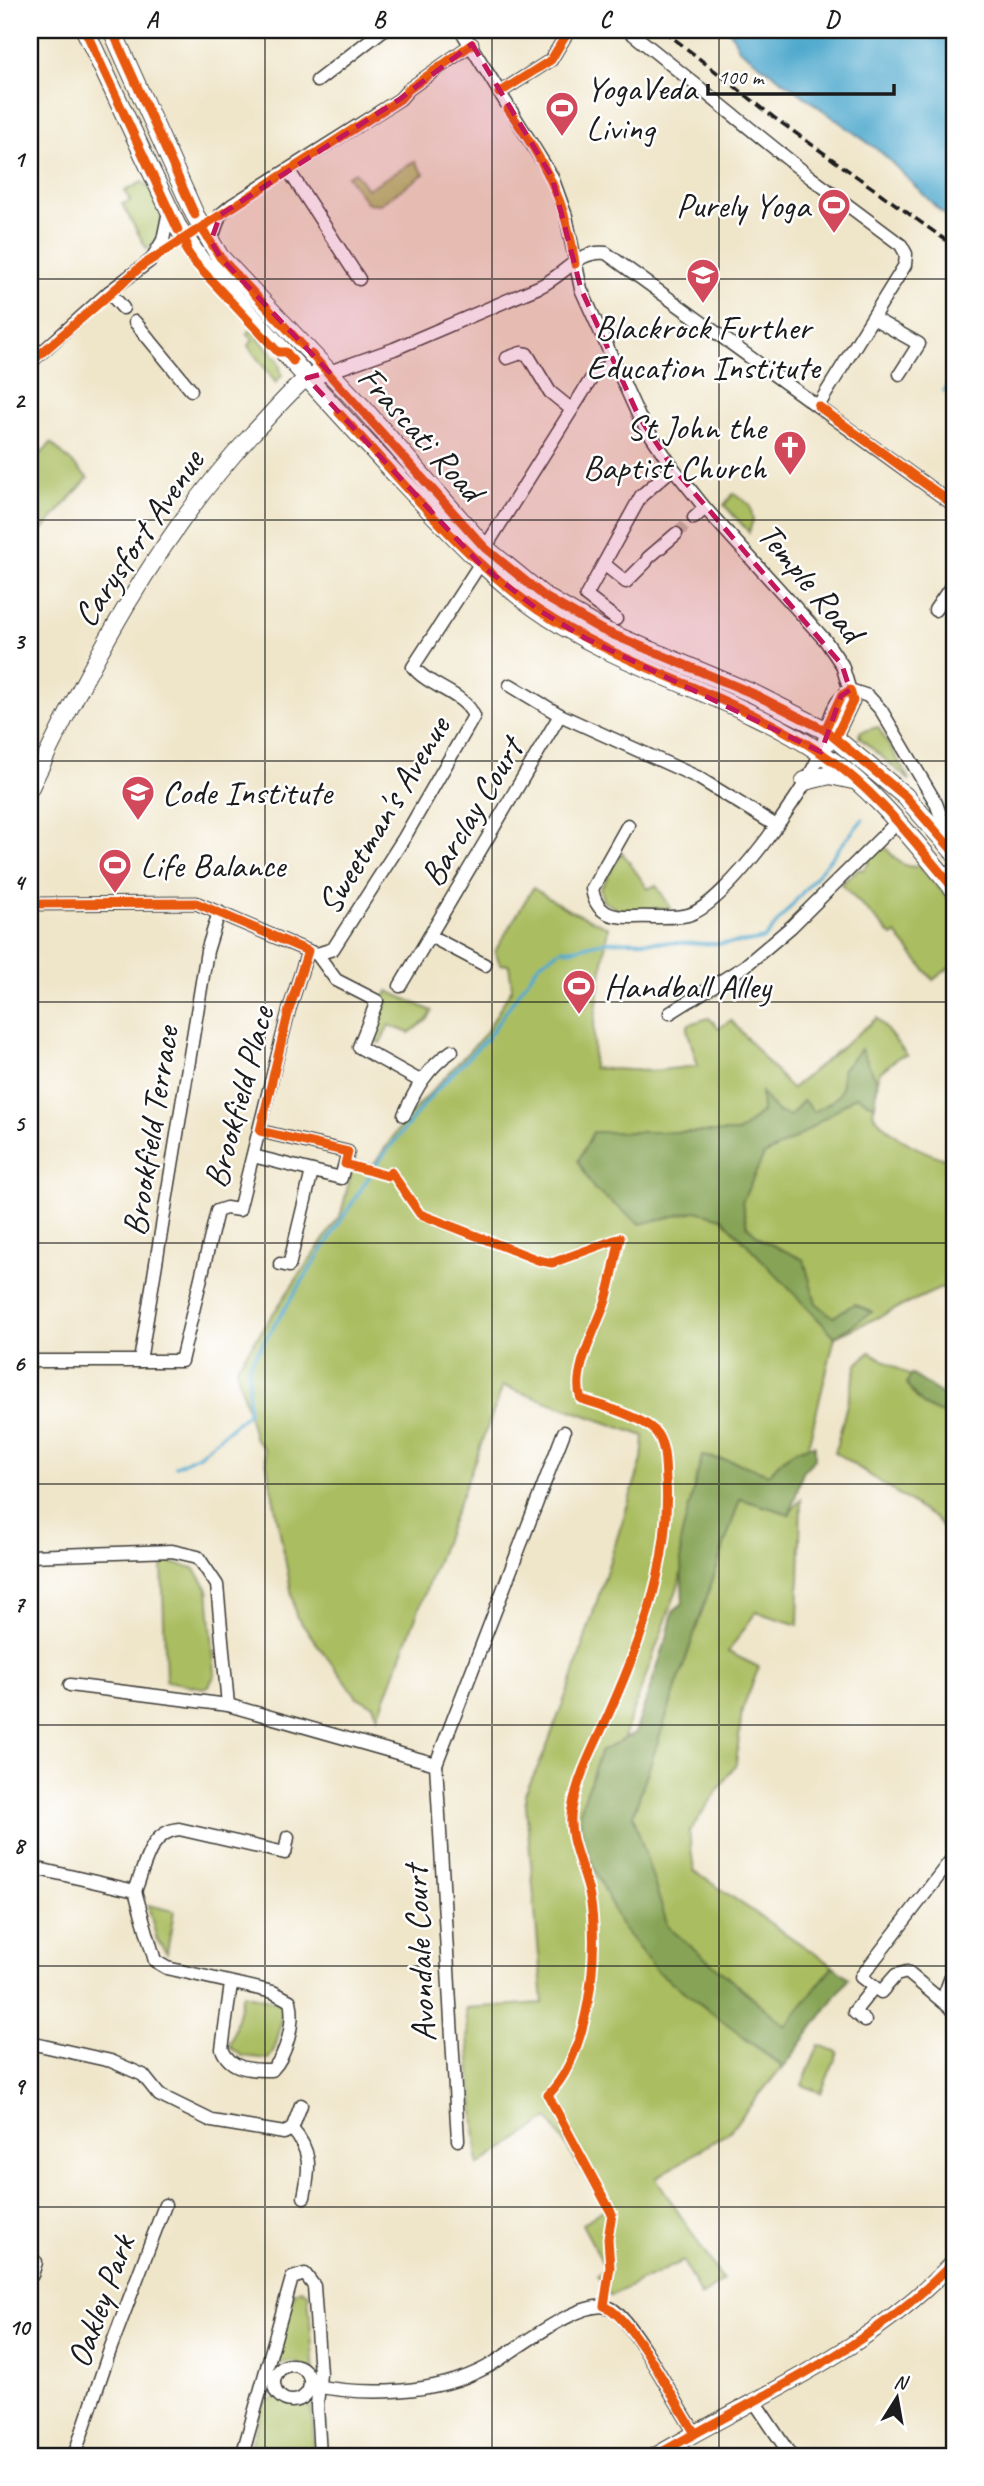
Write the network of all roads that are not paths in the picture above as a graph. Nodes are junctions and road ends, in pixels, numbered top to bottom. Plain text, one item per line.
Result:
1 (85, 30) edge
2 (112, 30) edge
3 (383, 30) edge
4 (461, 30) edge
5 (569, 30) edge
6 (628, 30) edge
7 (472, 44) junction
8 (317, 81) dead end
9 (499, 93) junction
10 (289, 171) junction
11 (169, 211) junction
12 (211, 241) junction
13 (575, 264) junction
14 (359, 279) dead end
15 (109, 292) junction
16 (123, 308) dead end
17 (873, 318) junction
18 (135, 322) dead end
19 (507, 358) dead end
20 (30, 363) edge
21 (612, 363) junction
22 (329, 372) junction
23 (900, 374) dead end
24 (307, 378) junction
25 (191, 390) dead end
26 (818, 406) junction
27 (571, 409) junction
28 (673, 468) junction
29 (954, 505) edge
30 (705, 508) junction
31 (694, 518) tunnel mouth
32 (676, 534) tunnel mouth
33 (483, 556) junction
34 (604, 564) junction
35 (954, 582) edge
36 (934, 610) dead end
37 (616, 619) dead end
38 (510, 685) dead end
39 (850, 690) junction
40 (560, 715) junction
41 (830, 734) junction
42 (821, 752) junction
43 (35, 764) edge
44 (805, 781) junction
45 (860, 781) junction
46 (30, 789) edge
47 (898, 821) junction
48 (628, 825) dead end
49 (775, 825) junction
50 (953, 850) edge
51 (954, 889) edge
52 (30, 904) edge
53 (219, 912) junction
54 (430, 936) junction
55 (312, 953) junction
56 (485, 965) dead end
57 (400, 986) dead end
58 (670, 1013) dead end
59 (452, 1051) dead end
60 (420, 1081) junction
61 (404, 1115) dead end
62 (260, 1131) junction
63 (253, 1156) junction
64 (312, 1171) junction
65 (280, 1264) dead end
66 (30, 1361) edge
67 (140, 1361) junction
68 (564, 1432) dead end
69 (30, 1556) edge
70 (70, 1685) dead end
71 (228, 1705) junction
72 (436, 1764) junction
73 (288, 1837) dead end
74 (954, 1856) edge
75 (30, 1867) edge
76 (129, 1889) junction
77 (954, 1969) edge
78 (231, 1984) junction
79 (874, 1987) junction
80 (942, 2001) junction
81 (954, 2011) edge
82 (865, 2021) dead end
83 (30, 2043) edge
84 (301, 2105) dead end
85 (292, 2129) junction
86 (458, 2140) dead end
87 (304, 2197) dead end
88 (165, 2205) dead end
89 (30, 2260) edge
90 (954, 2261) edge
91 (32, 2275) dead end
92 (274, 2386) junction
93 (315, 2386) junction
94 (260, 2388) junction
95 (754, 2401) junction
96 (695, 2433) junction
97 (74, 2456) edge
98 (242, 2456) edge
99 (320, 2456) edge
100 (655, 2456) edge
101 (791, 2456) edge

1 - 11 highway, Frascati Road
2 - 12 highway, Frascati Road
3 - 8 street
4 - 7 street, Temple Road
5 - 9 street
6 - 17 street
7 - 9 street, Temple Road
7 - 10 street
9 - 13 street, Temple Road
10 - 12 street
10 - 14 street
11 - 15 street
11 - 24 highway, Frascati Road
12 - 22 highway, Frascati Road
13 - 21 street, Temple Road
13 - 22 street
13 - 26 street
15 - 16 street
15 - 20 street
17 - 23 street
17 - 26 street
18 - 25 street
19 - 27 street
21 - 27 street, Sweetman's Avenue
21 - 28 street, Temple Road
22 - 24 main road
22 - 33 highway, Frascati Road
24 - 33 highway, Frascati Road
24 - 43 main road, Carysfort Avenue
26 - 29 street
27 - 33 street, Sweetman's Avenue
28 - 30 street, Temple Road
28 - 34 street
30 - 31 street
30 - 39 street, Temple Road
32 - 34 street
33 - 41 highway, Frascati Road
33 - 42 highway, Frascati Road
33 - 55 street, Sweetman's Avenue
34 - 37 street
35 - 36 street
38 - 40 street, Barclay Court
39 - 41 street, Temple Road
39 - 50 street, Temple Road
40 - 49 street, Barclay Court
40 - 54 street, Barclay Court
41 - 42 street, Temple Road
41 - 50 highway, Temple Road
42 - 44 street
42 - 45 highway
43 - 46 main road, Carysfort Avenue
44 - 45 highway
44 - 49 street
45 - 47 highway
47 - 51 highway
47 - 58 street
48 - 49 street
52 - 53 street
53 - 55 street
53 - 67 street, Brookfield Terrace
54 - 56 street, Barclay Court
54 - 57 street, Barclay Court
55 - 60 street
55 - 62 street, Brookfield Place
59 - 60 street
60 - 61 street
62 - 63 street, Brookfield Place
62 - 64 street
63 - 64 street
63 - 67 street, Brookfield Place
64 - 65 street
66 - 67 street
68 - 72 street, Avondale Court
69 - 71 street
70 - 71 street
71 - 72 street
72 - 86 street, Avondale Court
73 - 76 street
74 - 79 street
75 - 76 street
76 - 78 street
77 - 80 street
78 - 78 street
79 - 80 street
79 - 82 street
80 - 81 street
83 - 85 street
84 - 85 street
85 - 87 street
88 - 97 street, Oakley Park
89 - 91 street
90 - 95 main road
92 - 93 street
92 - 93 street
92 - 94 street
93 - 94 street
93 - 96 street
93 - 99 street
94 - 98 street
95 - 96 main road
95 - 101 street
96 - 100 main road

